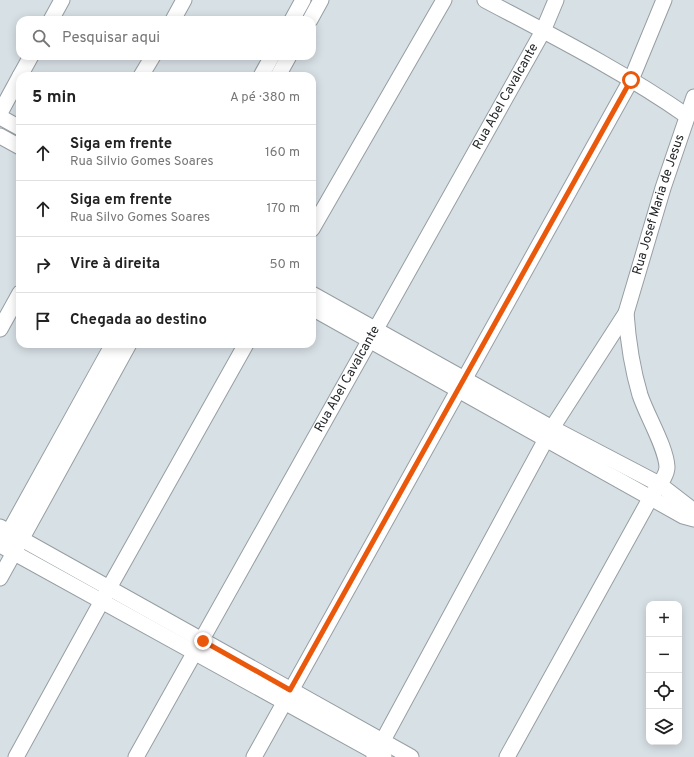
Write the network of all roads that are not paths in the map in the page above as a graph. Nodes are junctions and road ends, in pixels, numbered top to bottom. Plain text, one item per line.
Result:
1 (62, 0) edge
2 (184, 0) edge
3 (444, 0) edge
4 (485, 0) edge
5 (556, 0) edge
6 (664, 0) edge
7 (311, 6) edge
8 (53, 16) edge
9 (175, 16) edge
10 (297, 16) edge
11 (543, 31) junction
12 (29, 60) edge
13 (150, 60) edge
14 (287, 60) edge
15 (22, 72) edge
16 (143, 72) edge
17 (280, 72) edge
18 (631, 80) junction
19 (16, 83) edge
20 (694, 97) edge
21 (0, 113) edge
22 (687, 116) junction
23 (0, 117) edge
24 (16, 126) edge
25 (0, 136) edge
26 (16, 145) edge
27 (316, 222) edge
28 (316, 297) edge
29 (16, 300) edge
30 (316, 310) edge
31 (626, 313) junction
32 (0, 329) edge
33 (372, 335) junction
34 (111, 348) edge
35 (126, 348) edge
36 (244, 348) edge
37 (462, 384) junction
38 (94, 394) junction
39 (549, 434) junction
40 (655, 490) junction
41 (694, 511) edge
42 (694, 519) edge
43 (10, 533) edge
44 (4, 548) edge
45 (0, 578) edge
46 (105, 594) junction
47 (199, 647) junction
48 (287, 696) junction
49 (379, 752) edge
50 (16, 757) edge
51 (136, 757) edge
52 (254, 757) edge
53 (411, 757) edge
54 (507, 757) edge

1 - 8 street
2 - 9 street
3 - 27 street
4 - 11 street
5 - 11 street, Rua Abel Cavalcante
6 - 18 street
7 - 10 street
11 - 18 street
11 - 33 street, Rua Abel Cavalcante
12 - 15 street
13 - 16 street
14 - 17 street
18 - 22 street
18 - 37 street
19 - 21 street
20 - 22 street, Rua Josef Maria de Jesus
22 - 31 street, Rua Josef Maria de Jesus
23 - 24 street
25 - 26 street
28 - 33 street
29 - 32 street
30 - 33 street
31 - 39 street
31 - 40 street
33 - 37 street
33 - 47 street, Rua Abel Cavalcante
34 - 38 street
35 - 38 street
36 - 46 street
37 - 39 street
37 - 48 street
38 - 43 street
39 - 40 street
39 - 49 street
40 - 41 street
40 - 42 street
40 - 54 street
43 - 44 street
43 - 46 street
44 - 45 street
44 - 46 street
46 - 47 street
46 - 50 street
47 - 48 street
47 - 51 street, Rua Abel Cavalcante
48 - 49 street
48 - 52 street
49 - 53 street

